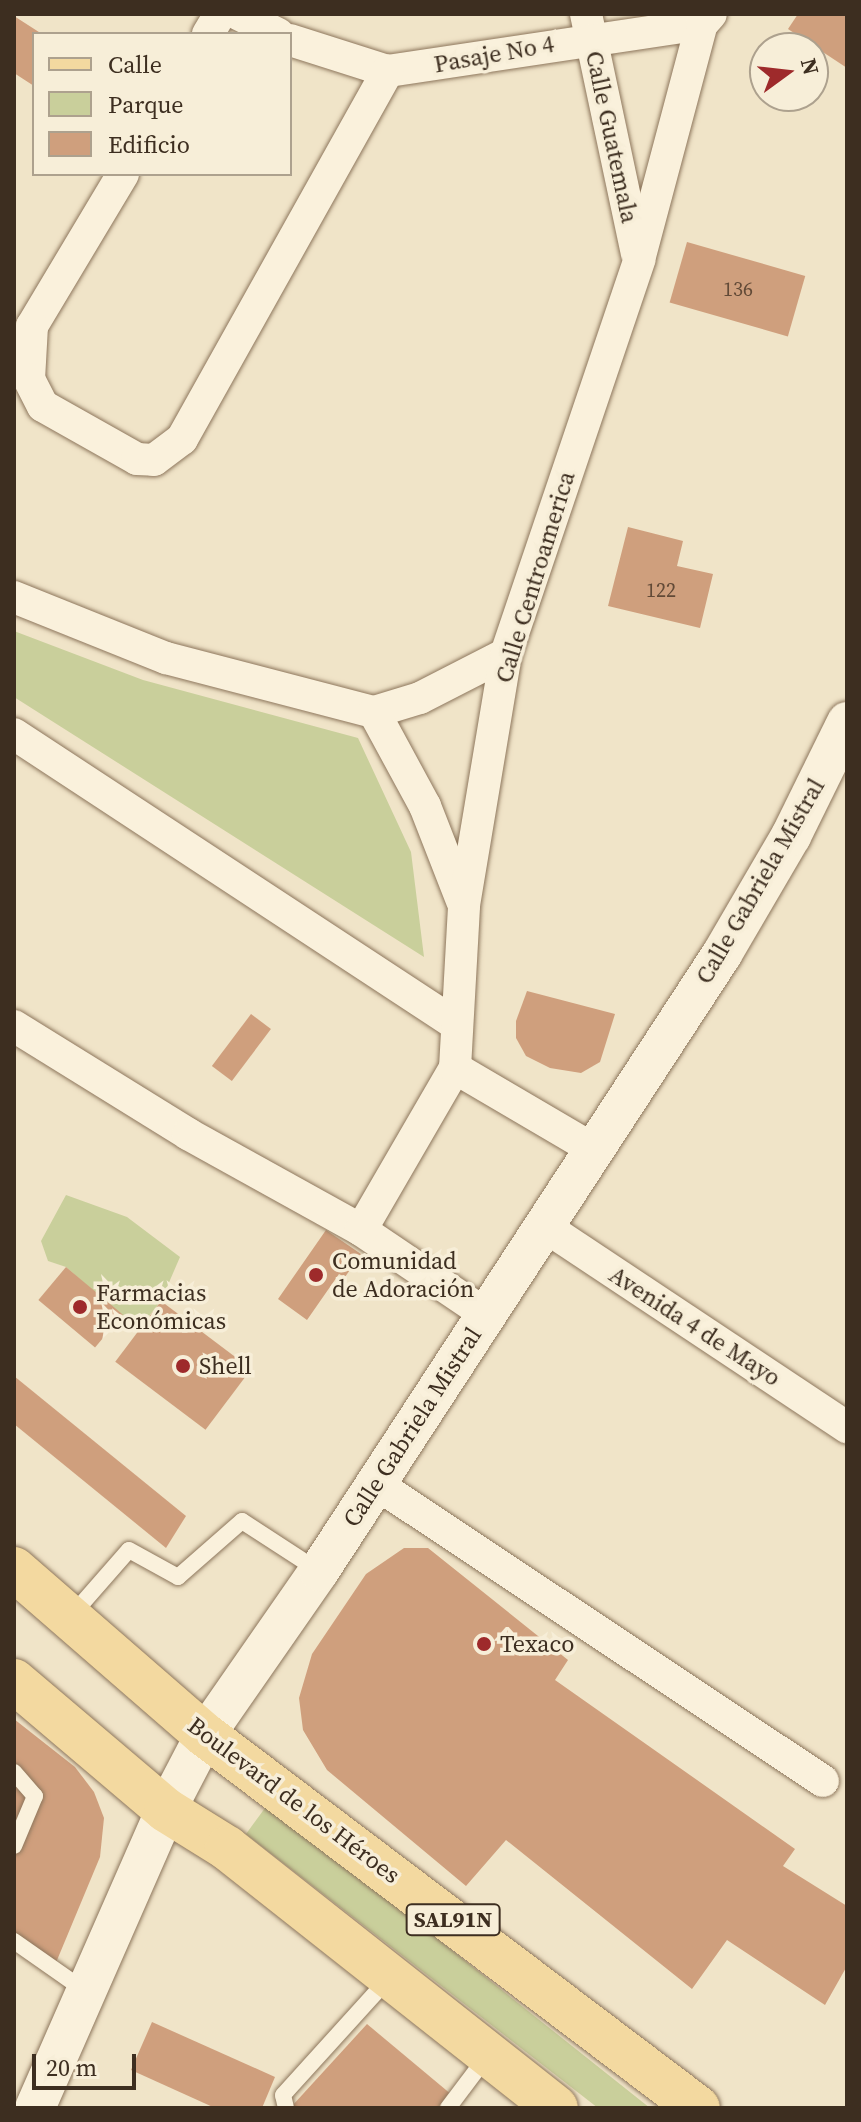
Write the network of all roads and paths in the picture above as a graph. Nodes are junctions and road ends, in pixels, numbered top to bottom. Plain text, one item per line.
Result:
1 (220, 14) edge
2 (238, 14) edge
3 (707, 19) edge
4 (588, 26) edge
5 (209, 32) edge
6 (274, 32) edge
7 (292, 41) edge
8 (388, 71) junction
9 (122, 176) edge
10 (639, 260) junction
11 (18, 601) edge
12 (506, 654) junction
13 (374, 712) junction
14 (847, 722) edge
15 (14, 734) edge
16 (464, 905) junction
17 (457, 1025) junction
18 (14, 1026) edge
19 (455, 1068) junction
20 (593, 1149) junction
21 (544, 1226) junction
22 (361, 1230) junction
23 (487, 1315) junction
24 (847, 1427) edge
25 (375, 1483) junction
26 (14, 1569) edge
27 (319, 1571) junction
28 (71, 1616) junction
29 (14, 1681) edge
30 (205, 1735) junction
31 (14, 1772) edge
32 (823, 1781) dead end
33 (166, 1810) junction
34 (14, 1846) edge
35 (14, 1941) edge
36 (389, 1978) junction
37 (84, 1990) junction
38 (488, 2054) junction
39 (35, 2108) edge
40 (286, 2108) edge
41 (448, 2108) edge
42 (556, 2108) edge
43 (698, 2108) edge

1 - 5 street
2 - 6 street
3 - 4 street, Pasaje No 4
3 - 10 street, Calle Centroamerica
4 - 8 street, Pasaje No 4
4 - 10 street, Calle Guatemala
7 - 8 street, Pasaje No 4
8 - 9 street
10 - 12 street, Calle Centroamerica
11 - 13 street
12 - 13 street
12 - 16 street, Calle Centroamerica
13 - 16 street
14 - 20 street, Calle Gabriela Mistral
15 - 17 street
16 - 17 street, Calle Centroamerica
17 - 19 street, Calle Centroamerica
18 - 22 street
19 - 20 street
19 - 22 street, Calle Centroamerica
20 - 21 street, Calle Gabriela Mistral
21 - 23 street, Calle Gabriela Mistral
21 - 24 street, Avenida 4 de Mayo
22 - 23 street
23 - 25 street, Calle Gabriela Mistral
25 - 27 street, Calle Gabriela Mistral
25 - 32 street
26 - 28 main road, Boulevard de los Héroes / SAL91N
27 - 28 lane
27 - 30 street, Calle Gabriela Mistral
28 - 30 main road, Boulevard de los Héroes / SAL91N
29 - 33 main road
30 - 33 street, Calle Gabriela Mistral
30 - 43 main road, Boulevard de los Héroes / SAL91N
31 - 34 lane
33 - 36 main road
33 - 37 street, Calle Gabriela Mistral
35 - 37 lane
36 - 38 main road
36 - 40 lane
37 - 39 street, Calle Gabriela Mistral
38 - 41 lane
38 - 42 main road

